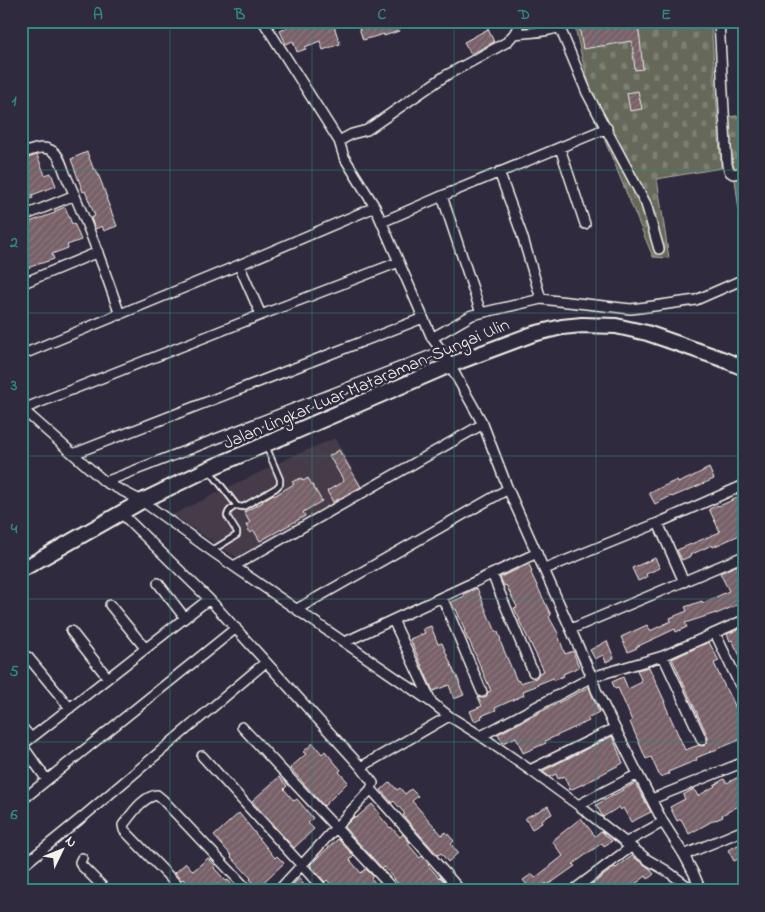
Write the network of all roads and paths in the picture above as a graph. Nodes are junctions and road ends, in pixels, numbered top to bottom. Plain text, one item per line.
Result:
1 (263, 21) edge
2 (516, 21) edge
3 (719, 21) edge
4 (564, 25) edge
5 (514, 34) junction
6 (607, 128) junction
7 (339, 141) junction
8 (560, 148) junction
9 (21, 154) edge
10 (499, 172) junction
11 (744, 172) edge
12 (75, 195) junction
13 (442, 196) junction
14 (375, 207) junction
15 (21, 217) edge
16 (382, 222) junction
17 (585, 224) dead end
18 (659, 249) dead end
19 (98, 252) junction
20 (399, 262) junction
21 (239, 265) junction
22 (744, 279) edge
23 (21, 284) edge
24 (540, 299) junction
25 (481, 313) junction
26 (120, 315) junction
27 (261, 315) junction
28 (423, 318) junction
29 (432, 338) junction
30 (442, 351) junction
31 (21, 355) edge
32 (450, 365) junction
33 (744, 368) edge
34 (22, 408) edge
35 (483, 424) junction
36 (266, 444) junction
37 (73, 454) junction
38 (208, 469) junction
39 (106, 482) junction
40 (744, 486) edge
41 (508, 489) junction
42 (142, 501) junction
43 (237, 506) junction
44 (121, 512) junction
45 (658, 523) junction
46 (213, 552) junction
47 (537, 553) junction
48 (744, 556) edge
49 (234, 566) junction
50 (545, 569) junction
51 (21, 570) edge
52 (492, 574) junction
53 (684, 582) junction
54 (158, 583) dead end
55 (442, 597) junction
56 (208, 599) junction
57 (110, 605) dead end
58 (297, 609) junction
59 (185, 618) junction
60 (393, 620) junction
61 (744, 620) edge
62 (236, 628) junction
63 (571, 630) junction
64 (71, 632) dead end
65 (715, 633) junction
66 (345, 642) junction
67 (145, 648) junction
68 (664, 656) junction
69 (28, 657) dead end
70 (266, 662) junction
71 (533, 672) dead end
72 (592, 677) junction
73 (108, 678) junction
74 (482, 692) dead end
75 (744, 694) edge
76 (431, 702) junction
77 (70, 708) junction
78 (449, 716) junction
79 (21, 726) edge
80 (242, 727) dead end
81 (615, 728) junction
82 (481, 736) junction
83 (31, 738) junction
84 (702, 740) dead end
85 (22, 746) edge
86 (202, 756) dead end
87 (744, 762) edge
88 (361, 767) junction
89 (530, 770) junction
90 (638, 774) junction
91 (47, 780) junction
92 (370, 789) junction
93 (652, 799) junction
94 (21, 802) edge
95 (578, 805) junction
96 (663, 822) junction
97 (336, 827) junction
98 (744, 830) edge
99 (628, 845) junction
100 (684, 855) junction
101 (82, 858) dead end
102 (302, 865) junction
103 (21, 867) edge
104 (108, 891) edge
105 (184, 891) edge
106 (249, 891) edge
107 (278, 891) edge
108 (325, 891) edge
109 (395, 891) edge
110 (461, 891) edge
111 (572, 891) edge
112 (694, 891) edge
113 (701, 891) edge

1 - 7 street
2 - 5 street
3 - 11 street
4 - 5 street
4 - 6 street
5 - 7 street
6 - 8 street
6 - 18 street
7 - 14 street
8 - 10 street
8 - 17 street
9 - 12 street
10 - 13 street
10 - 24 street
12 - 15 street
12 - 19 street
13 - 16 street
13 - 25 street
14 - 16 street
14 - 21 street
16 - 20 street
19 - 23 street
19 - 26 street
20 - 27 street
20 - 28 street
21 - 26 street
21 - 27 street
22 - 24 street
24 - 25 street
25 - 29 street
26 - 31 street
27 - 34 street
28 - 29 street
28 - 37 street
29 - 30 street
30 - 32 street
30 - 39 street
32 - 33 main road, Jalan Lingkar Luar Mataraman-Sungai Ulin
32 - 35 street
32 - 36 main road, Jalan Lingkar Luar Mataraman-Sungai Ulin
34 - 37 street
35 - 41 street
35 - 49 street
36 - 38 main road, Jalan Lingkar Luar Mataraman-Sungai Ulin
36 - 43 lane
37 - 39 street
38 - 42 main road, Jalan Lingkar Luar Mataraman-Sungai Ulin
38 - 43 lane
39 - 42 street
40 - 45 street
41 - 47 street
41 - 58 street
42 - 44 main road, Jalan Lingkar Luar Mataraman-Sungai Ulin
42 - 46 street
43 - 46 lane
44 - 51 main road, Jalan Lingkar Luar Mataraman-Sungai Ulin
44 - 56 street
45 - 50 street
45 - 53 street
46 - 49 street
47 - 50 street
47 - 52 street
48 - 53 street
49 - 58 street
50 - 63 street
52 - 55 street
52 - 71 street
53 - 63 street
54 - 59 street
55 - 60 street
55 - 74 street
56 - 59 street
56 - 62 street
57 - 67 street
58 - 66 street
59 - 67 street
60 - 66 street
60 - 76 street
61 - 65 street
62 - 70 street
62 - 91 street
63 - 72 street
64 - 73 street
65 - 68 street
65 - 75 street
66 - 76 street
67 - 73 street
68 - 72 street
68 - 84 street
69 - 77 street
70 - 88 street
70 - 103 street
72 - 81 street
72 - 82 street
73 - 77 street
76 - 78 street
77 - 83 street
78 - 82 street
78 - 88 street
79 - 83 street
80 - 97 street
81 - 89 street
81 - 90 street
82 - 89 street
83 - 85 street
85 - 91 street
86 - 102 street
87 - 93 street
88 - 92 street
89 - 95 street
90 - 93 street
90 - 95 street
91 - 94 street
92 - 97 street
92 - 110 street
93 - 96 street
95 - 99 street
96 - 99 street
96 - 100 street
97 - 102 street
97 - 109 street
98 - 100 street
99 - 111 street
99 - 112 street
100 - 113 street
101 - 104 street
102 - 107 street
102 - 108 street
105 - 106 street

